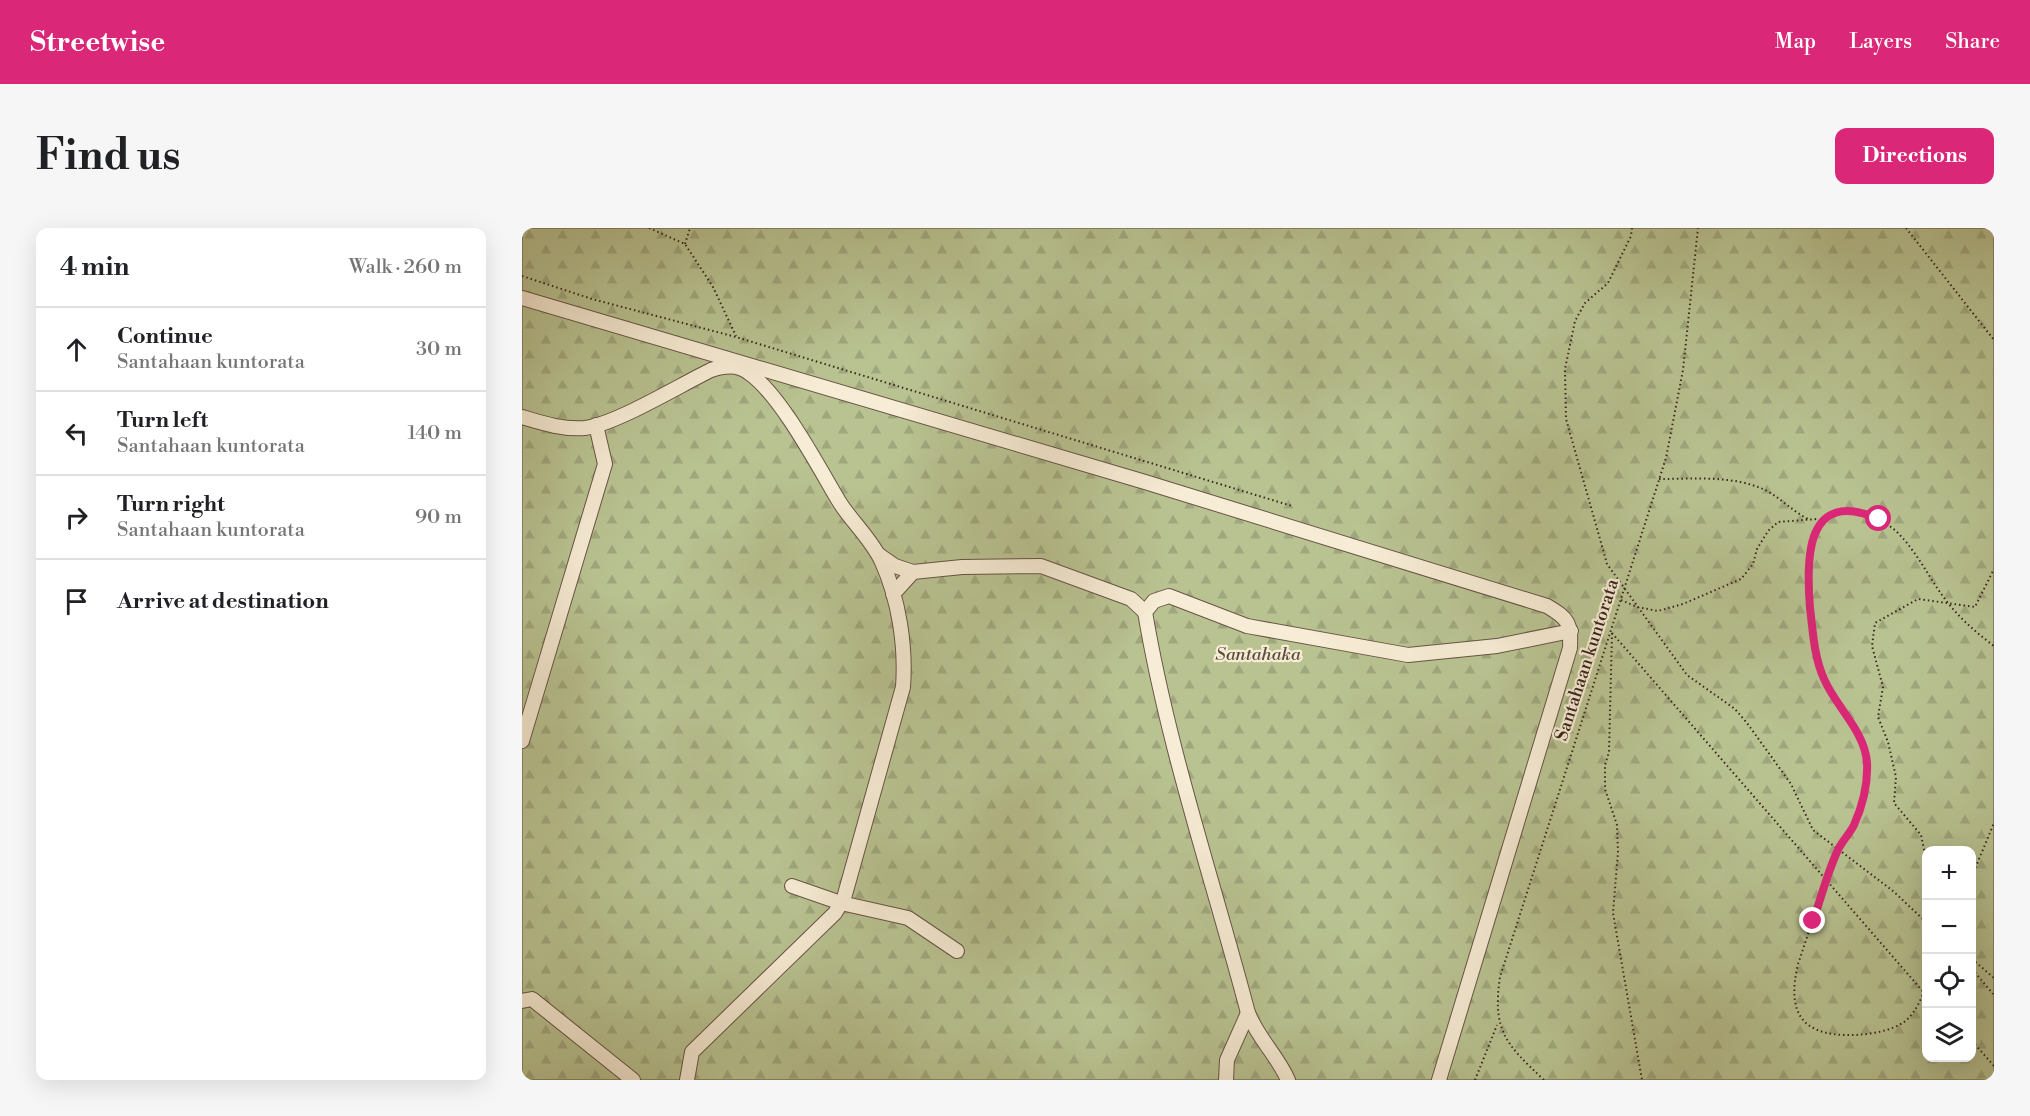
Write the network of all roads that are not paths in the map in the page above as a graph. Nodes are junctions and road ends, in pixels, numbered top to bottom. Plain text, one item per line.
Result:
1 (522, 298) edge
2 (522, 417) edge
3 (596, 425) junction
4 (877, 554) junction
5 (913, 572) junction
6 (893, 594) junction
7 (1145, 612) junction
8 (1571, 631) junction
9 (522, 741) edge
10 (792, 886) dead end
11 (841, 903) junction
12 (957, 951) dead end
13 (522, 1001) edge
14 (1248, 1013) junction
15 (633, 1080) edge
16 (687, 1080) edge
17 (1226, 1080) edge
18 (1288, 1080) edge
19 (1439, 1080) edge

1 - 8 lane
2 - 3 lane
3 - 4 lane
3 - 9 lane
4 - 5 lane
4 - 6 lane
5 - 6 lane
5 - 7 lane
6 - 11 lane
7 - 8 lane
7 - 14 lane
8 - 19 lane
10 - 11 lane
11 - 12 lane
11 - 16 lane
13 - 15 lane
14 - 17 lane
14 - 18 lane

